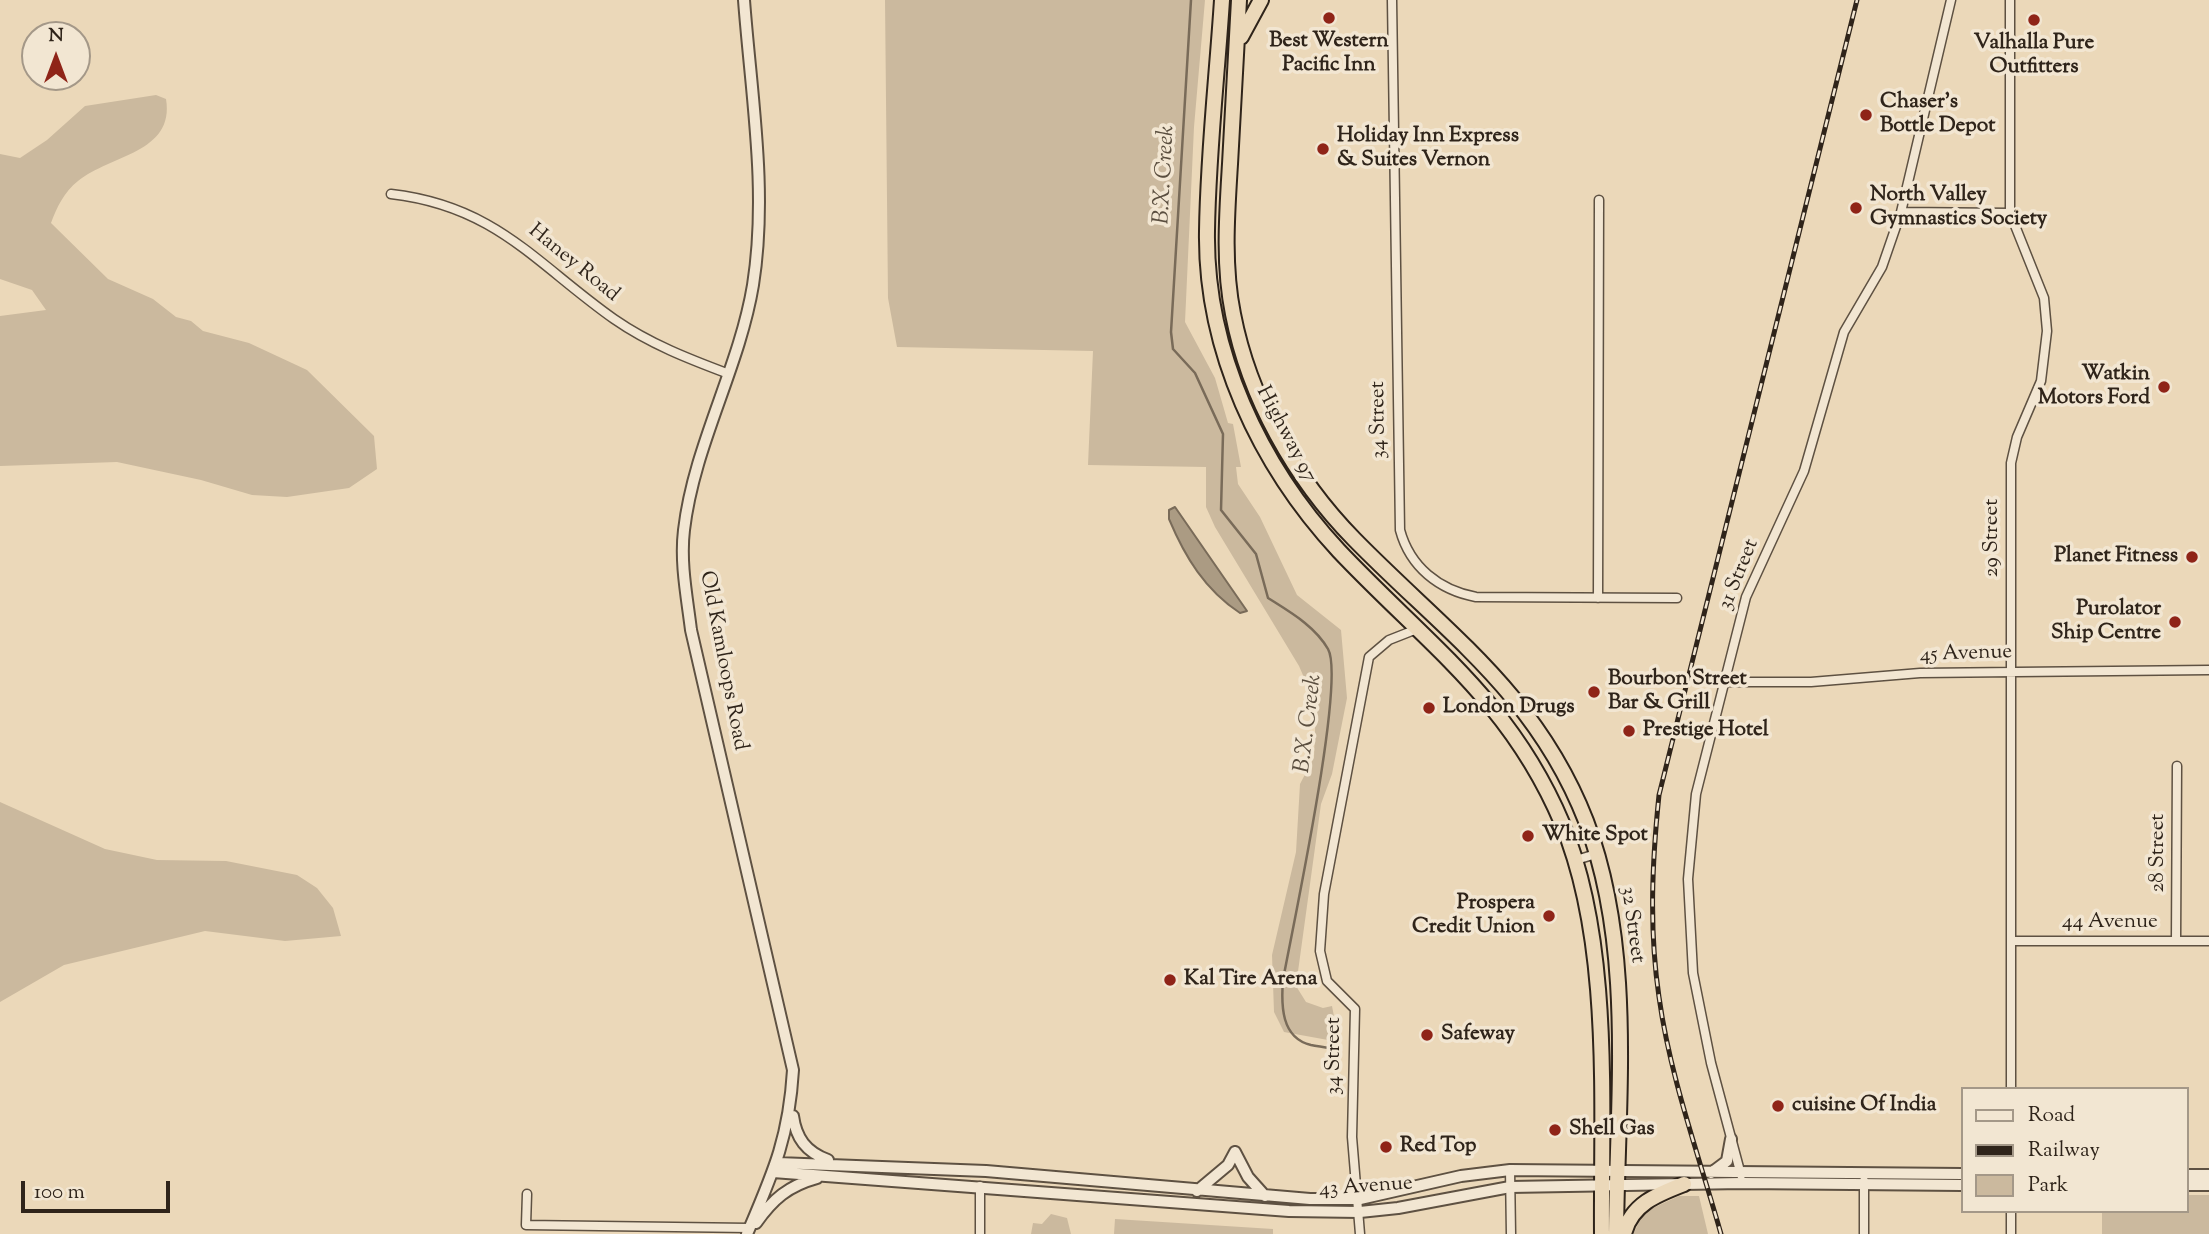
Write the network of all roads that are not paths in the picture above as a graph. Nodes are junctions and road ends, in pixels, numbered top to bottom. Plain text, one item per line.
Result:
1 (744, 0) edge
2 (1222, 0) edge
3 (1239, 0) edge
4 (1261, 0) edge
5 (1392, 0) edge
6 (1951, 0) edge
7 (2010, 0) edge
8 (1236, 51) junction
9 (391, 194) dead end
10 (1599, 200) dead end
11 (1901, 212) junction
12 (2010, 213) junction
13 (729, 374) junction
14 (1598, 598) junction
15 (1677, 598) dead end
16 (1419, 628) junction
17 (1479, 657) joint
18 (2209, 670) edge
19 (2010, 671) junction
20 (1723, 682) junction
21 (1508, 725) joint
22 (2177, 766) dead end
23 (1596, 853) junction
24 (1576, 860) junction
25 (2176, 940) junction
26 (2011, 941) junction
27 (2209, 941) edge
28 (2011, 1087) edge
29 (791, 1106) junction
30 (1731, 1139) junction
31 (836, 1163) junction
32 (775, 1167) junction
33 (1510, 1170) junction
34 (1712, 1173) junction
35 (1960, 1174) edge
36 (2188, 1175) edge
37 (2209, 1175) edge
38 (823, 1177) junction
39 (1609, 1178) junction
40 (1741, 1178) junction
41 (1864, 1180) junction
42 (1684, 1184) junction
43 (1960, 1185) edge
44 (2188, 1185) edge
45 (2209, 1185) edge
46 (980, 1186) junction
47 (1510, 1187) junction
48 (1197, 1191) junction
49 (527, 1194) dead end
50 (1265, 1196) junction
51 (1360, 1199) junction
52 (1360, 1212) junction
53 (2011, 1213) edge
54 (527, 1229) edge
55 (579, 1229) edge
56 (748, 1232) edge
57 (980, 1234) edge
58 (1360, 1234) edge
59 (1511, 1234) edge
60 (1602, 1234) edge
61 (1616, 1234) edge
62 (1624, 1234) edge
63 (1864, 1234) edge
64 (2011, 1234) edge

1 - 13 street, Old Kamloops Road
2 - 16 highway, Highway 97
3 - 8 highway, Highway 97
4 - 8 highway
5 - 14 street, 34 Street
6 - 11 street, 31 Street
7 - 12 street, 29 Street
8 - 17 highway, Highway 97
9 - 13 street, Haney Road
10 - 14 street
11 - 12 street
11 - 20 street, 31 Street
12 - 19 street, 29 Street
13 - 29 street, Old Kamloops Road
14 - 15 street, 34 Street
16 - 21 highway, Highway 97
16 - 51 street, 34 Street
17 - 23 highway, 32 Street
18 - 19 street, 45 Avenue
19 - 20 street, 45 Avenue
19 - 26 street, 29 Street
20 - 30 street, 31 Street
21 - 24 highway, 32 Street
22 - 25 street, 28 Street
23 - 24 street
23 - 39 highway, 32 Street
24 - 39 highway, 32 Street
25 - 26 street, 44 Avenue
25 - 27 street, 44 Avenue
26 - 28 street, 29 Street
29 - 31 street
29 - 32 street, Old Kamloops Road
30 - 34 street
30 - 40 street, 31 Street
31 - 32 street, 43 Avenue
31 - 48 street, 43 Avenue
32 - 38 street, 43 Avenue
32 - 56 street, Old Kamloops Road
33 - 39 street, 43 Avenue
33 - 47 street
33 - 51 street, 43 Avenue
34 - 39 street, 43 Avenue
34 - 40 street, 43 Avenue
35 - 41 street, 43 Avenue
36 - 37 street
38 - 46 street, 43 Avenue
38 - 56 street
39 - 42 street, 43 Avenue
39 - 47 street, 43 Avenue
39 - 60 highway, 32 Street
39 - 61 highway, 32 Street
40 - 41 street, 43 Avenue
40 - 42 street, 43 Avenue
41 - 43 street, 43 Avenue
41 - 63 street
42 - 62 highway
44 - 45 street
46 - 52 street, 43 Avenue
46 - 57 street
47 - 52 street, 43 Avenue
47 - 59 street
48 - 50 street, 43 Avenue
48 - 50 street
49 - 54 street
50 - 51 street, 43 Avenue
51 - 52 street, 34 Street
52 - 58 street, 34 Street
53 - 64 street
54 - 55 street
55 - 56 street

